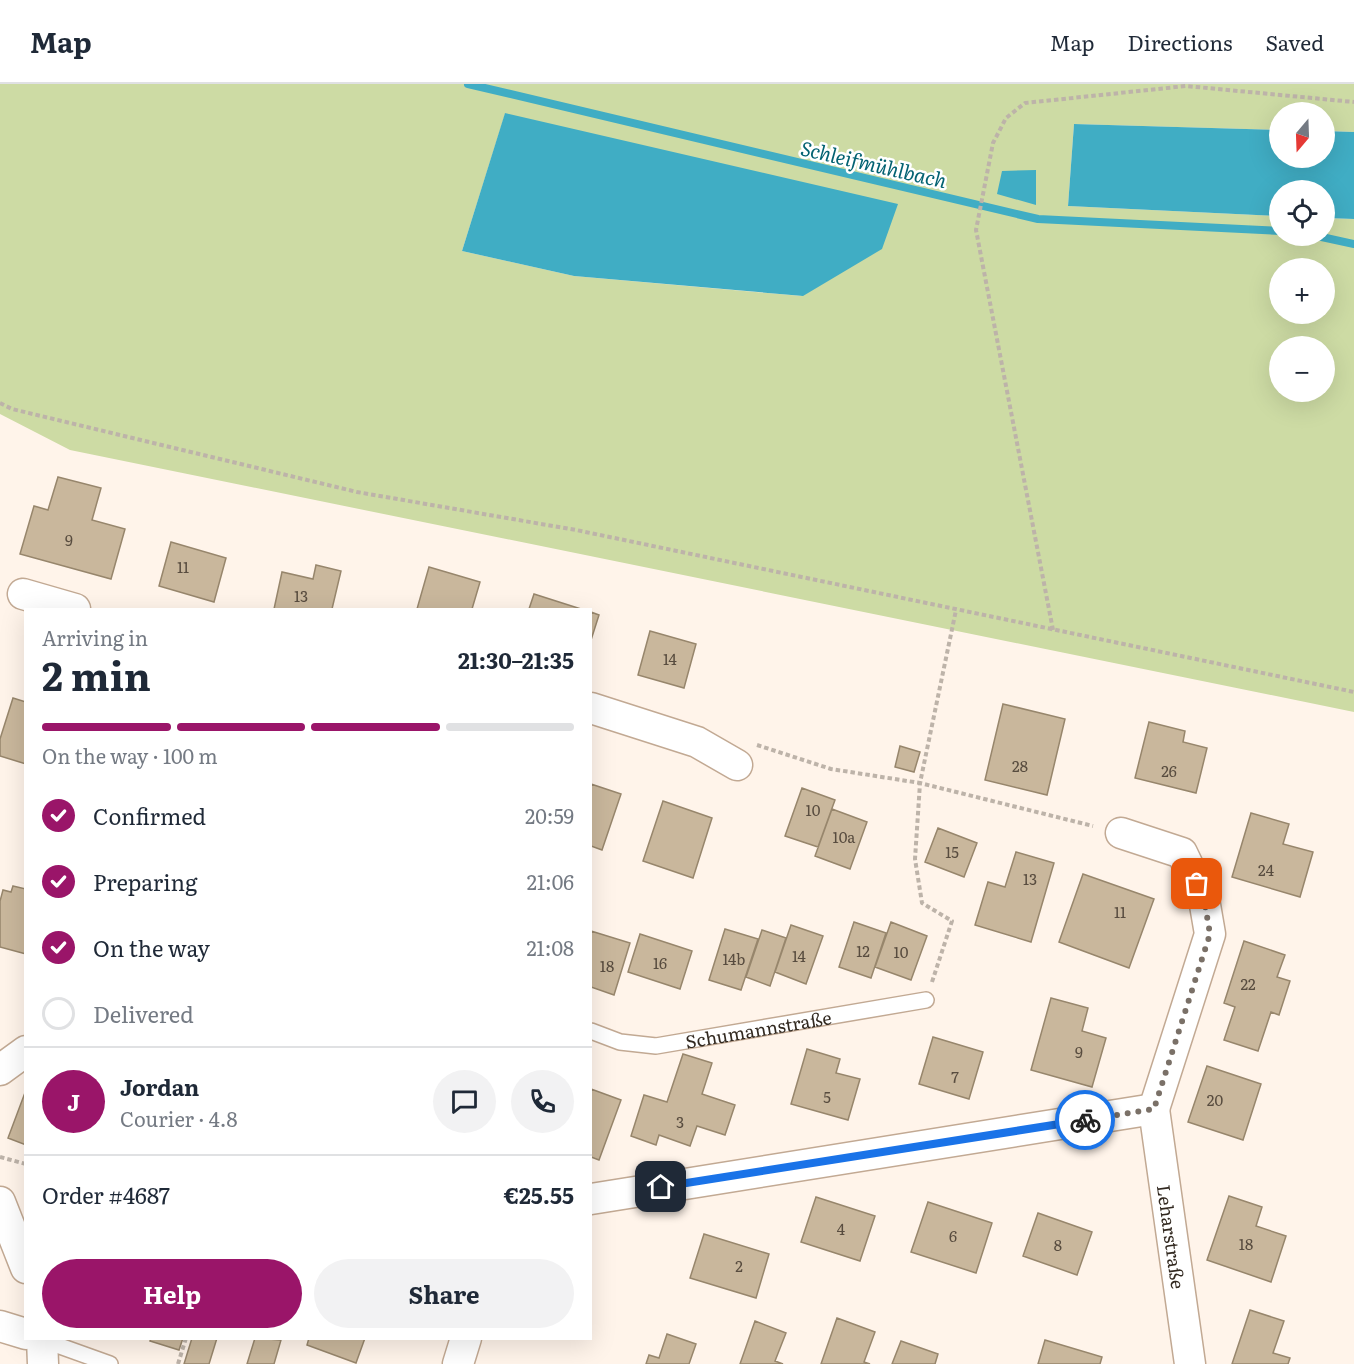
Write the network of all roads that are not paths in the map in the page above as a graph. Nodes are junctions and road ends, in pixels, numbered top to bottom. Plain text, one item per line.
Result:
1 (24, 594) dead end
2 (72, 608) edge
3 (592, 708) edge
4 (737, 765) road end
5 (1121, 833) road end
6 (926, 1000) road end
7 (592, 1031) edge
8 (24, 1052) edge
9 (0, 1070) edge
10 (1154, 1109) junction
11 (592, 1198) edge
12 (0, 1202) edge
13 (24, 1263) edge
14 (0, 1326) edge
15 (24, 1337) edge
16 (465, 1340) edge
17 (38, 1343) edge
18 (110, 1364) edge
19 (458, 1364) edge
20 (1190, 1364) edge

1 - 2 street
3 - 4 street
5 - 10 street, Leharstraße
6 - 7 lane, Schumannstraße
8 - 9 street
10 - 11 street
10 - 20 street, Leharstraße
12 - 13 street
14 - 15 street
16 - 19 street
17 - 18 lane

